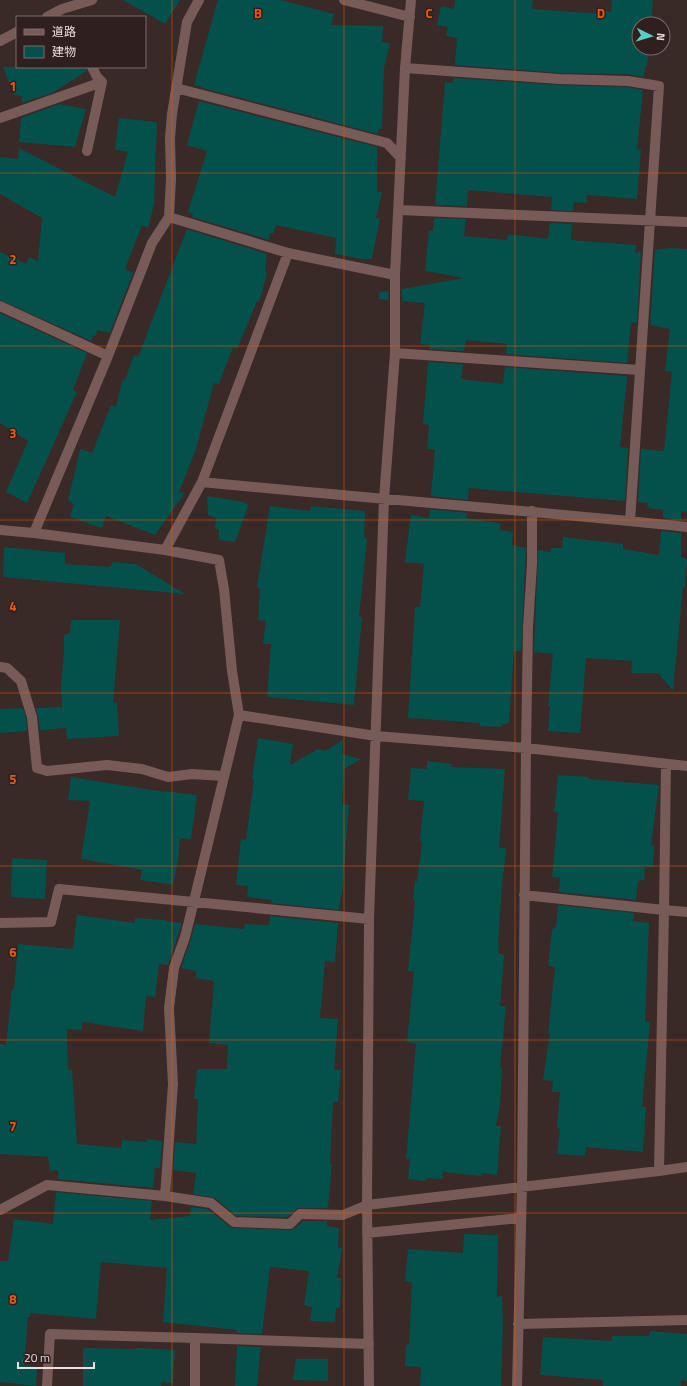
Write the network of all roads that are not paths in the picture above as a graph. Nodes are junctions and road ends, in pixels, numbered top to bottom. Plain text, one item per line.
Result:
1 (92, 0) edge
2 (199, 0) edge
3 (344, 0) edge
4 (411, 0) edge
5 (64, 13) edge
6 (51, 16) edge
7 (410, 17) junction
8 (16, 32) edge
9 (0, 40) edge
10 (92, 68) edge
11 (405, 68) junction
12 (102, 82) junction
13 (176, 88) junction
14 (0, 118) edge
15 (87, 151) dead end
16 (401, 158) junction
17 (398, 210) junction
18 (169, 217) junction
19 (650, 221) junction
20 (687, 222) edge
21 (288, 253) junction
22 (395, 275) junction
23 (0, 306) edge
24 (394, 353) junction
25 (108, 356) junction
26 (639, 370) junction
27 (202, 482) junction
28 (384, 499) junction
29 (532, 511) junction
30 (630, 521) junction
31 (687, 527) edge
32 (0, 530) edge
33 (34, 533) junction
34 (165, 550) junction
35 (0, 667) edge
36 (239, 715) junction
37 (376, 736) junction
38 (526, 748) junction
39 (666, 764) junction
40 (687, 766) edge
41 (224, 776) junction
42 (524, 895) junction
43 (194, 901) junction
44 (664, 910) junction
45 (687, 912) edge
46 (369, 919) junction
47 (0, 923) edge
48 (687, 1167) edge
49 (659, 1171) junction
50 (522, 1187) junction
51 (165, 1196) junction
52 (367, 1205) junction
53 (0, 1210) edge
54 (521, 1218) junction
55 (367, 1233) junction
56 (687, 1320) edge
57 (518, 1324) junction
58 (195, 1338) junction
59 (369, 1344) junction
60 (47, 1386) edge
61 (195, 1386) edge
62 (368, 1386) edge
63 (518, 1386) edge

1 - 5 street
2 - 13 street
3 - 7 street
4 - 7 street
5 - 6 street
7 - 11 street
8 - 9 street
10 - 12 street
11 - 16 street
11 - 19 street
12 - 14 street
12 - 15 street
13 - 16 street
13 - 18 street
16 - 17 street
17 - 19 street
17 - 22 street
18 - 21 street
18 - 25 street
19 - 20 street
19 - 26 street
21 - 22 street
21 - 27 street
22 - 24 street
23 - 25 street
24 - 26 street
24 - 28 street
25 - 33 street
26 - 30 street
27 - 28 street
27 - 34 street
28 - 29 street
28 - 37 street
29 - 30 street
29 - 38 street
30 - 31 street
32 - 33 street
33 - 34 street
34 - 36 street
35 - 41 street
36 - 37 street
36 - 41 street
37 - 38 street
37 - 46 street
38 - 39 street
38 - 42 street
39 - 40 street
39 - 44 street
41 - 43 street
42 - 44 street
42 - 50 street
43 - 46 street
43 - 47 street
43 - 51 street
44 - 45 street
44 - 49 street
46 - 52 street
48 - 49 street
49 - 50 street
50 - 52 street
50 - 54 street
51 - 52 street
51 - 53 street
52 - 55 street
54 - 55 street
54 - 57 street
55 - 59 street
56 - 57 street
57 - 63 street
58 - 59 street
58 - 60 street
58 - 61 street
59 - 62 street

